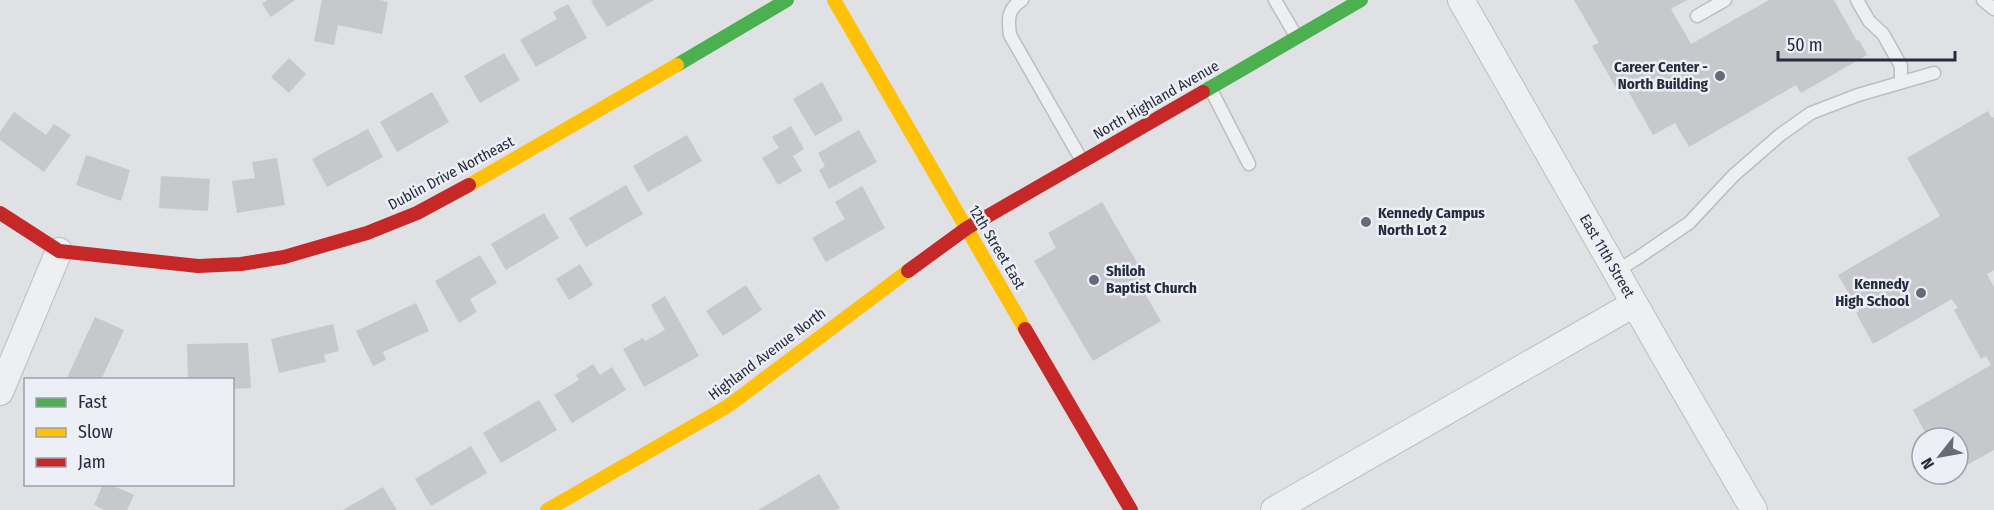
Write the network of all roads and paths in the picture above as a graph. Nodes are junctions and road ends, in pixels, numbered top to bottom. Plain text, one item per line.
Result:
1 (787, 0) edge
2 (834, 0) edge
3 (1022, 0) edge
4 (1275, 0) edge
5 (1361, 0) edge
6 (1461, 0) edge
7 (1725, 0) edge
8 (1857, 0) edge
9 (1983, 0) edge
10 (1994, 9) edge
11 (1697, 16) dead end
12 (1296, 38) junction
13 (1934, 73) dead end
14 (1901, 81) junction
15 (1210, 87) junction
16 (1083, 161) junction
17 (1249, 164) dead end
18 (0, 213) edge
19 (967, 228) junction
20 (59, 251) junction
21 (1617, 271) junction
22 (1634, 304) junction
23 (0, 392) edge
24 (547, 510) edge
25 (1131, 510) edge
26 (1274, 510) edge
27 (1754, 510) edge

1 - 20 street, Dublin Drive Northeast
2 - 19 street, 12th Street East
3 - 16 lane
4 - 12 lane
5 - 12 street, North Highland Avenue
6 - 21 street, East 11th Street
7 - 11 lane
8 - 14 lane
9 - 10 lane
12 - 15 street, North Highland Avenue
13 - 14 lane
14 - 21 lane
15 - 16 street, North Highland Avenue
15 - 17 lane
16 - 19 street, North Highland Avenue
18 - 20 street, Dublin Drive Northeast
19 - 24 street, Highland Avenue North
19 - 25 street, 12th Street East
20 - 23 street
21 - 22 street, East 11th Street
22 - 26 street
22 - 27 street, East 11th Street

